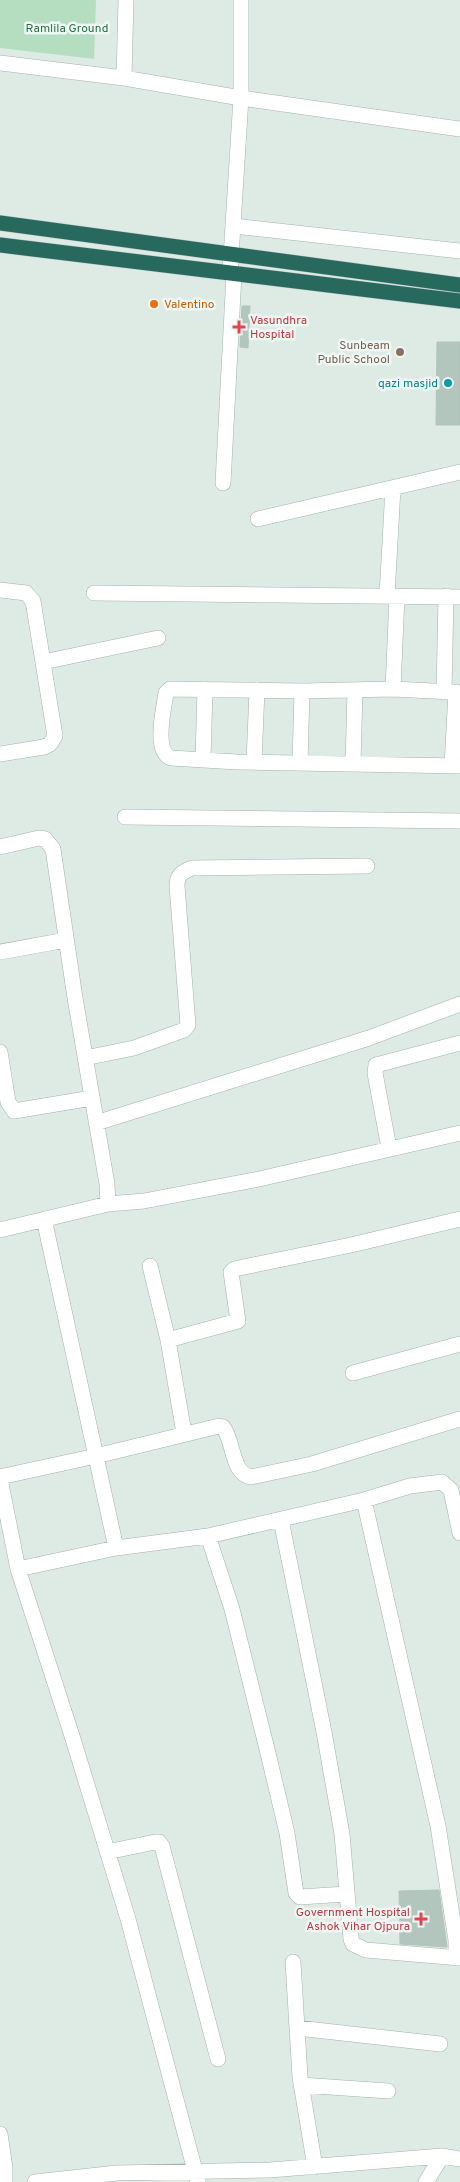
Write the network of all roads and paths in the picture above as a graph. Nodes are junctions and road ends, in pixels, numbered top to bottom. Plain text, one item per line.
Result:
1 (126, 0) edge
2 (241, 0) edge
3 (0, 62) edge
4 (124, 78) junction
5 (241, 98) junction
6 (460, 129) edge
7 (0, 223) edge
8 (234, 226) junction
9 (0, 245) edge
10 (460, 251) edge
11 (233, 255) junction
12 (232, 273) junction
13 (460, 286) edge
14 (460, 301) edge
15 (460, 472) edge
16 (223, 483) dead end
17 (393, 488) junction
18 (258, 519) dead end
19 (0, 590) edge
20 (94, 593) dead end
21 (392, 596) junction
22 (453, 597) edge
23 (158, 638) dead end
24 (43, 662) junction
25 (205, 689) junction
26 (393, 689) junction
27 (256, 690) junction
28 (355, 690) junction
29 (302, 691) junction
30 (454, 692) edge
31 (0, 754) edge
32 (203, 760) junction
33 (254, 762) junction
34 (300, 763) junction
35 (354, 764) junction
36 (456, 766) edge
37 (125, 816) dead end
38 (460, 822) edge
39 (0, 847) edge
40 (367, 866) dead end
41 (66, 940) junction
42 (0, 952) edge
43 (460, 1004) edge
44 (460, 1043) edge
45 (0, 1052) edge
46 (85, 1058) junction
47 (92, 1098) junction
48 (96, 1123) junction
49 (460, 1133) edge
50 (389, 1148) junction
51 (108, 1204) junction
52 (44, 1219) junction
53 (460, 1219) edge
54 (0, 1230) edge
55 (150, 1266) dead end
56 (168, 1340) junction
57 (460, 1344) edge
58 (353, 1373) dead end
59 (460, 1419) edge
60 (184, 1434) junction
61 (96, 1456) junction
62 (0, 1478) edge
63 (364, 1500) junction
64 (281, 1520) junction
65 (460, 1534) edge
66 (208, 1536) junction
67 (116, 1548) junction
68 (18, 1569) junction
69 (108, 1852) junction
70 (346, 1894) junction
71 (458, 1958) edge
72 (293, 1962) dead end
73 (298, 2028) junction
74 (440, 2044) dead end
75 (218, 2059) dead end
76 (301, 2085) junction
77 (388, 2091) dead end
78 (0, 2134) edge
79 (442, 2156) junction
80 (460, 2159) edge
81 (315, 2167) junction
82 (197, 2177) edge
83 (5, 2182) edge
84 (35, 2182) edge
85 (426, 2182) edge

1 - 4 street
2 - 5 street
3 - 4 street
4 - 5 street
5 - 6 street
5 - 8 street
7 - 11 highway
8 - 10 street
8 - 11 street
9 - 12 highway
11 - 12 street
11 - 13 highway
12 - 14 highway
12 - 16 street
15 - 17 street
17 - 18 street
17 - 21 street
19 - 24 street
20 - 21 street
21 - 22 street
21 - 26 street
22 - 30 street
23 - 24 street
24 - 31 street
25 - 27 street
25 - 32 street
25 - 32 street
26 - 28 street
26 - 30 street
27 - 29 street
27 - 33 street
28 - 29 street
28 - 35 street
29 - 34 street
30 - 36 street
32 - 33 street
33 - 34 street
34 - 35 street
35 - 36 street
37 - 38 street
39 - 41 street
40 - 46 street
41 - 42 street
41 - 46 street
43 - 48 street
44 - 50 street
45 - 47 street
46 - 47 street
47 - 48 street
48 - 51 street
49 - 50 street
50 - 51 street
51 - 52 street
52 - 54 street
52 - 61 street
53 - 56 street
55 - 56 street
56 - 60 street
57 - 58 street
59 - 60 street
60 - 61 street
61 - 62 street
61 - 67 street
62 - 68 street
63 - 64 street
63 - 65 street
63 - 71 street
64 - 66 street
64 - 70 street
66 - 67 street
66 - 70 street
67 - 68 street
68 - 69 street
69 - 75 street
69 - 82 street
70 - 71 street
72 - 73 street
73 - 74 street
73 - 76 street
76 - 77 street
76 - 81 street
78 - 83 street
79 - 80 street
79 - 81 street
79 - 85 street
81 - 82 street
82 - 84 street

